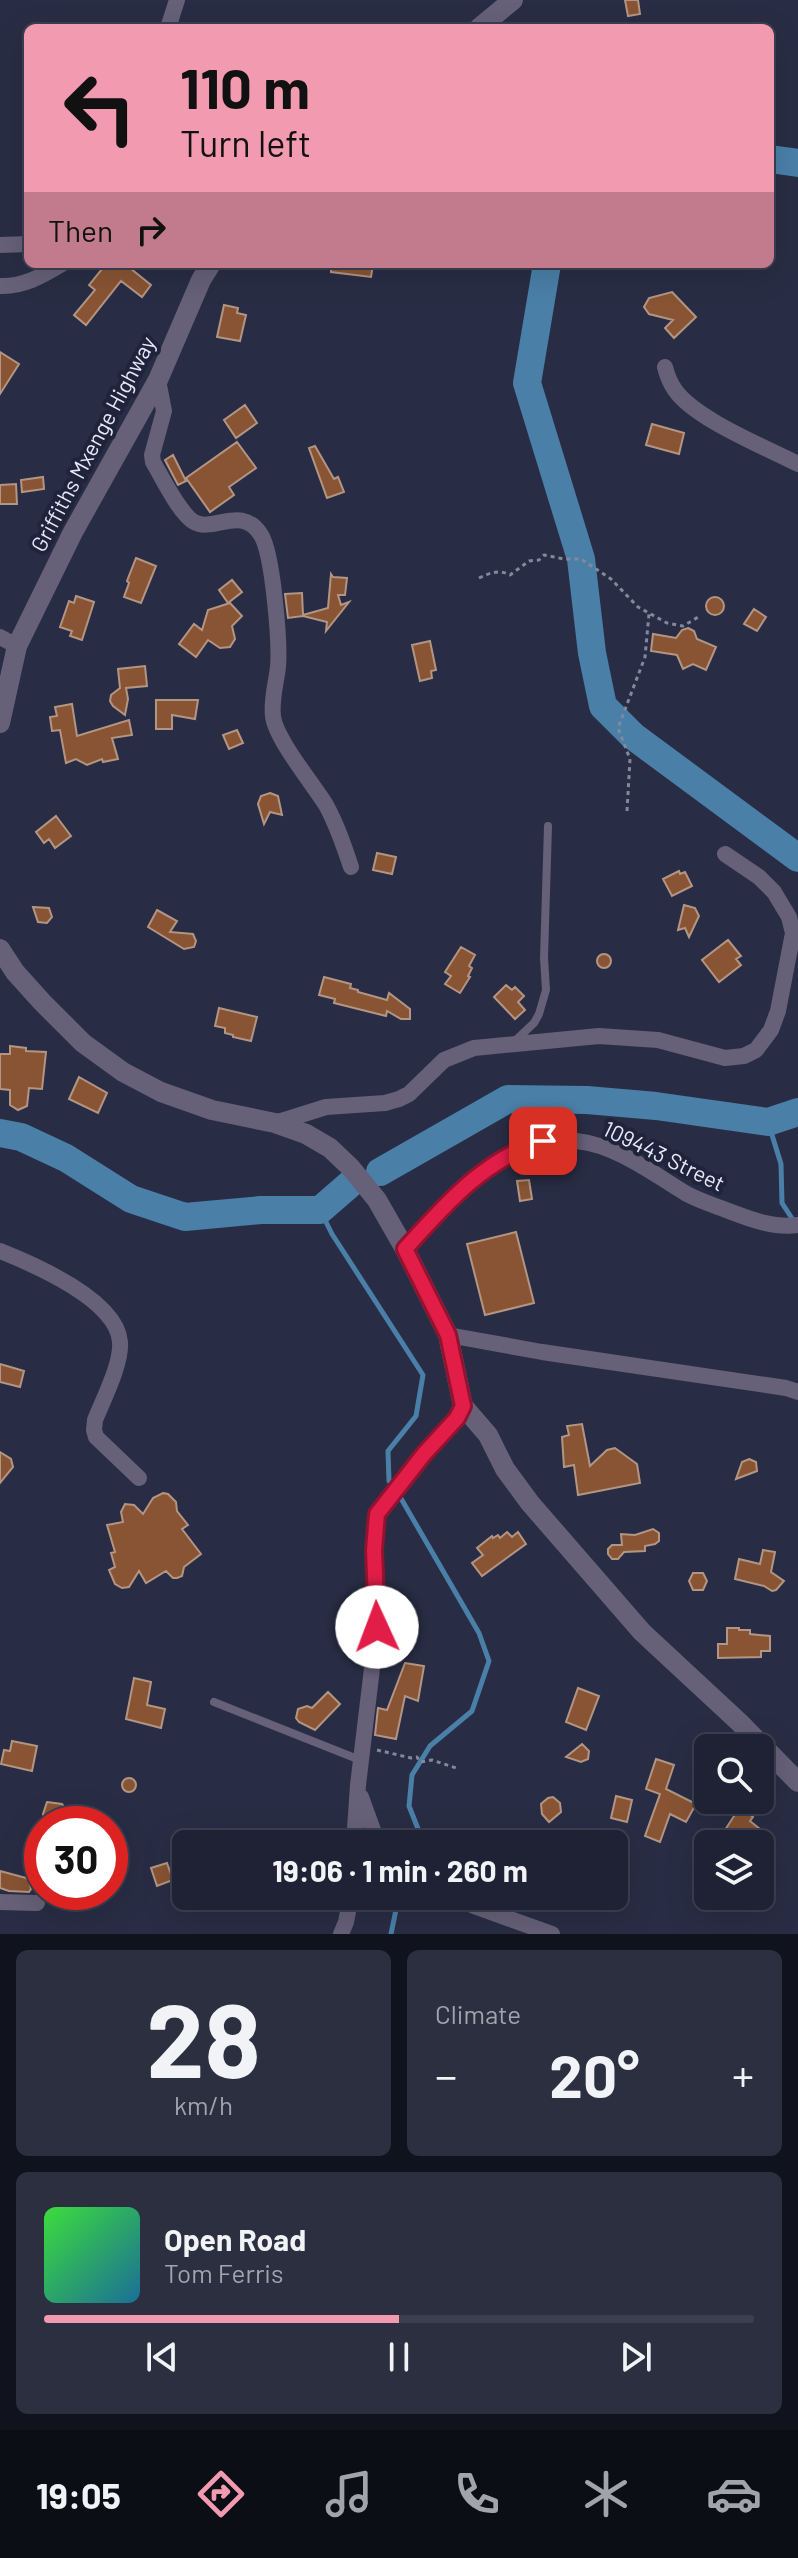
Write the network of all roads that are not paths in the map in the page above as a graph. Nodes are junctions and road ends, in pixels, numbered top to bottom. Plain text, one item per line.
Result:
1 (177, 0) edge
2 (513, 0) edge
3 (169, 24) edge
4 (484, 24) edge
5 (24, 244) edge
6 (0, 245) edge
7 (54, 268) edge
8 (208, 268) edge
9 (0, 286) edge
10 (665, 367) dead end
11 (158, 380) junction
12 (798, 464) edge
13 (8, 642) edge
14 (0, 723) edge
15 (548, 826) dead end
16 (725, 854) dead end
17 (351, 867) dead end
18 (0, 949) edge
19 (512, 1043) junction
20 (275, 1123) junction
21 (798, 1225) edge
22 (405, 1249) junction
23 (0, 1251) edge
24 (448, 1335) junction
25 (798, 1392) edge
26 (463, 1406) junction
27 (139, 1478) dead end
28 (214, 1702) dead end
29 (361, 1754) junction
30 (798, 1782) edge
31 (358, 1785) junction
32 (355, 1830) edge
33 (373, 1830) edge
34 (0, 1902) edge
35 (24, 1903) edge
36 (347, 1910) edge
37 (485, 1910) edge
38 (341, 1934) edge
39 (552, 1934) edge

1 - 3 street
2 - 4 street
5 - 6 street
7 - 9 street
8 - 11 street, Griffiths Mxenge Highway
10 - 12 street
11 - 13 street, Griffiths Mxenge Highway
11 - 17 street
13 - 14 street, Griffiths Mxenge Highway
15 - 19 lane
16 - 19 street
18 - 20 street
19 - 20 street
20 - 22 street
21 - 22 street, 109443 Street
22 - 24 street
23 - 27 street
24 - 25 street
24 - 26 street
26 - 29 street
26 - 30 street
28 - 29 lane
29 - 31 street
31 - 32 street
31 - 33 street
34 - 35 street
36 - 38 street
37 - 39 street

